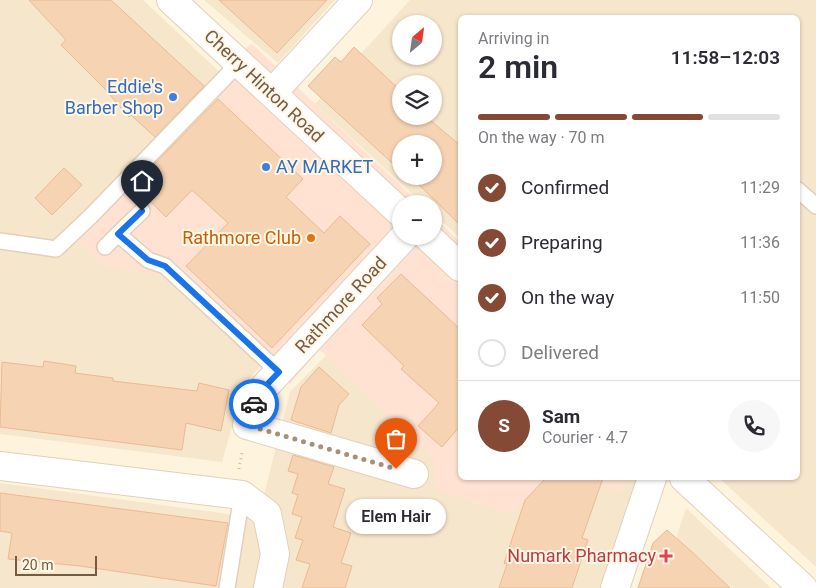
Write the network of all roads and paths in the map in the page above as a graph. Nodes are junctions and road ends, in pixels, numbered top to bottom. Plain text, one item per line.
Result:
1 (171, 0) edge
2 (358, 0) edge
3 (239, 63) junction
4 (272, 93) junction
5 (800, 192) edge
6 (392, 204) edge
7 (816, 206) edge
8 (142, 211) dead end
9 (118, 234) junction
10 (0, 241) edge
11 (397, 245) edge
12 (437, 245) edge
13 (105, 247) dead end
14 (458, 265) edge
15 (279, 372) junction
16 (247, 425) junction
17 (0, 466) edge
18 (414, 474) dead end
19 (651, 480) edge
20 (686, 480) edge
21 (238, 494) junction
22 (227, 588) edge
23 (268, 588) edge
24 (615, 588) edge
25 (802, 588) edge

1 - 3 street, Cherry Hinton Road
2 - 4 street
3 - 4 street, Cherry Hinton Road
3 - 10 lane
4 - 6 street, Cherry Hinton Road
5 - 7 lane
8 - 9 lane
9 - 13 lane
9 - 15 lane
11 - 15 street, Rathmore Road
12 - 14 street
15 - 16 street, Rathmore Road
16 - 18 street
16 - 21 path
17 - 21 street
19 - 24 street
20 - 25 street
21 - 22 lane
21 - 23 street

